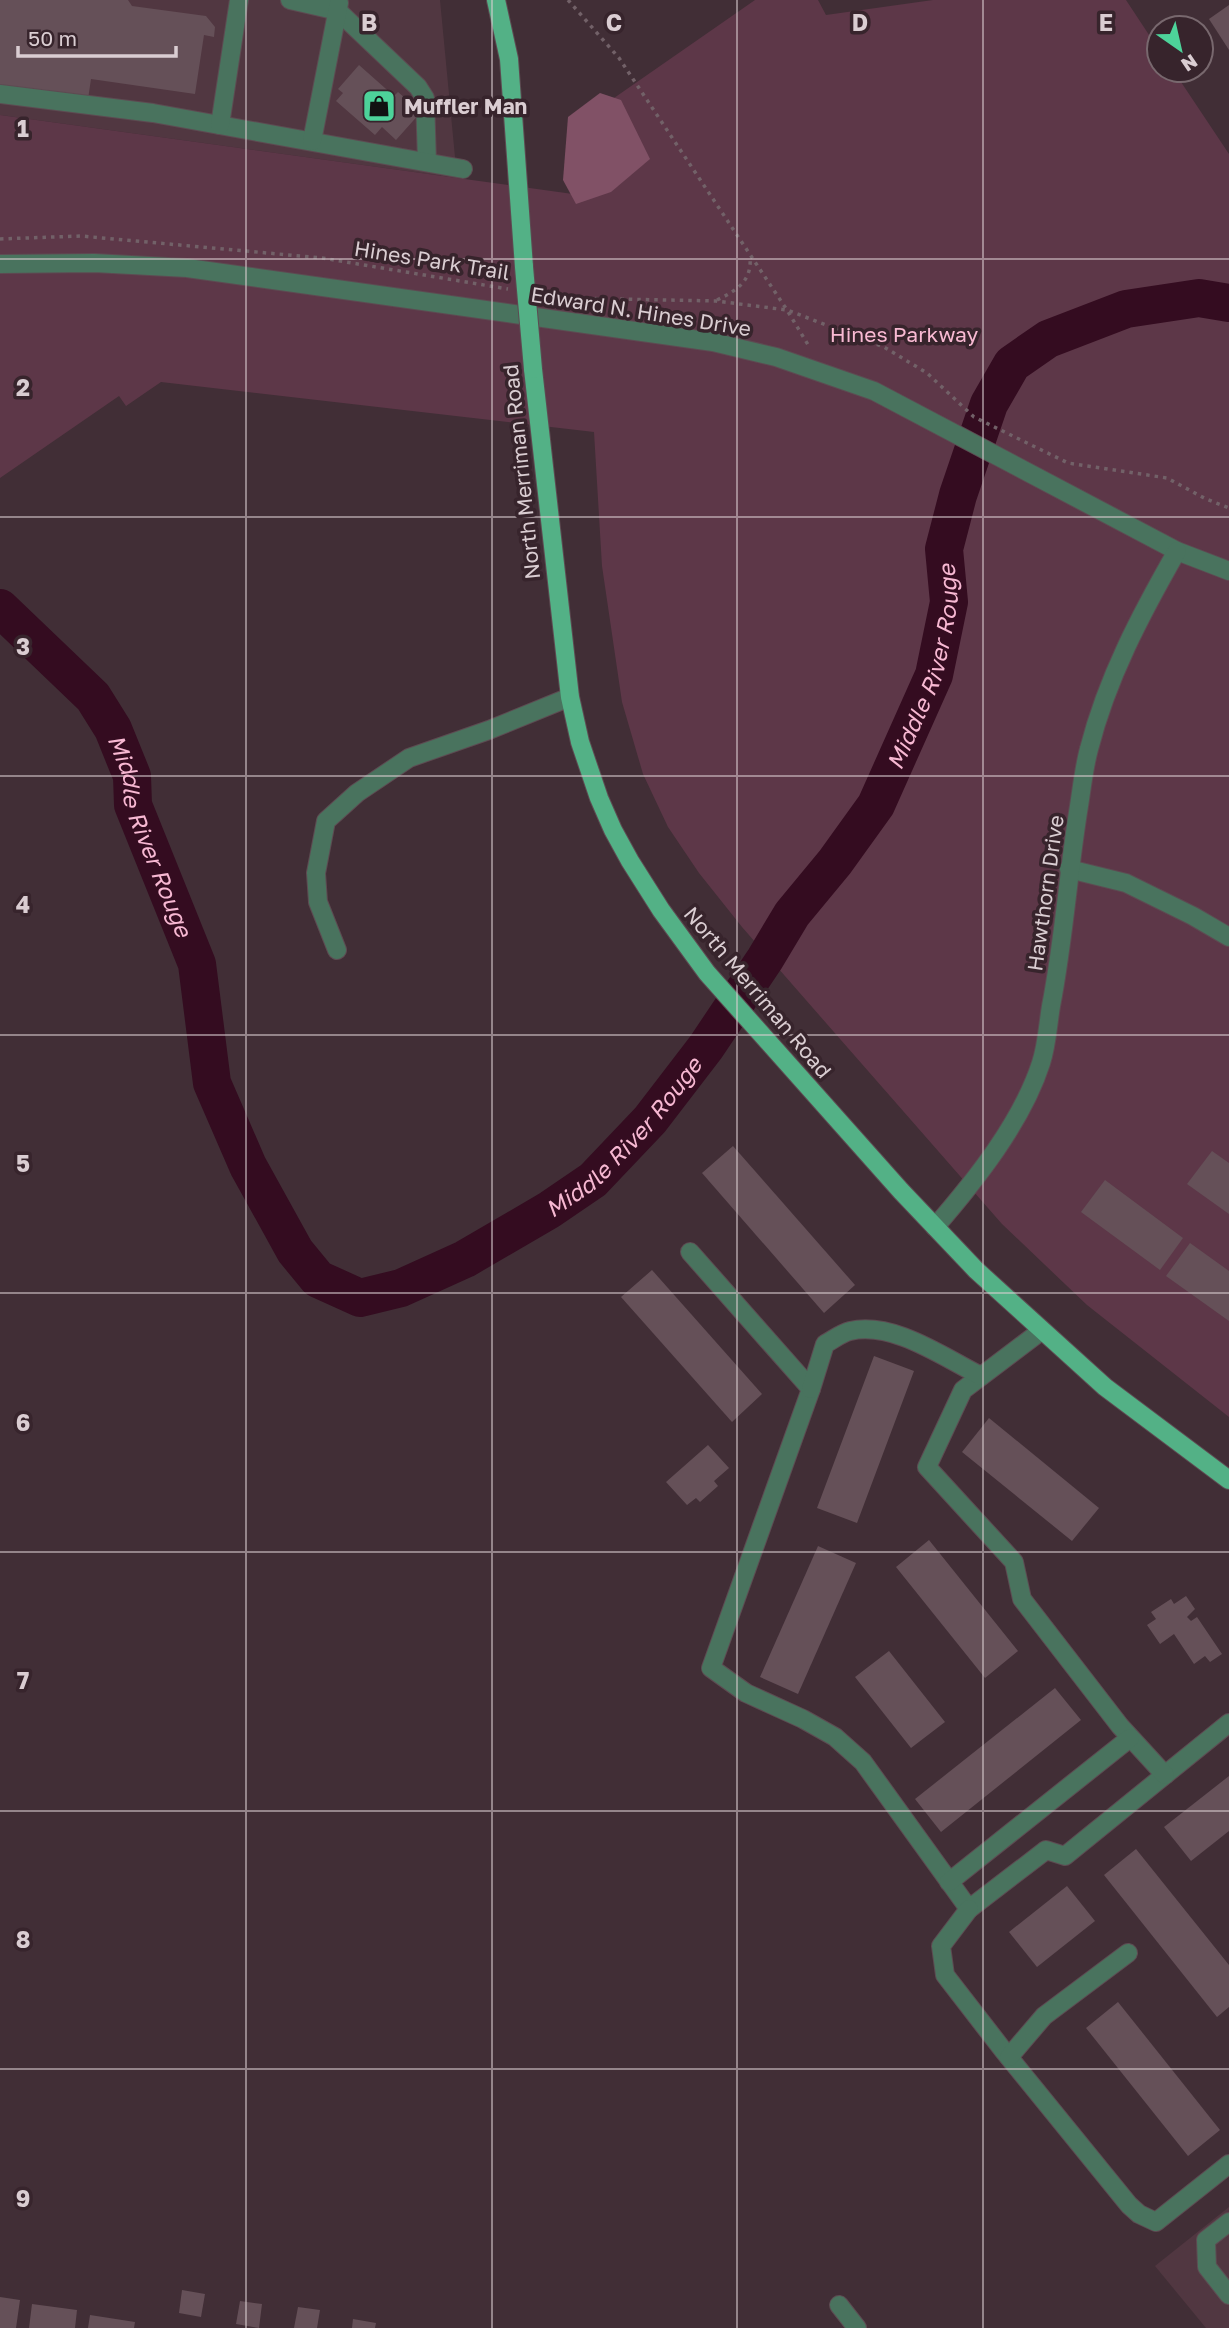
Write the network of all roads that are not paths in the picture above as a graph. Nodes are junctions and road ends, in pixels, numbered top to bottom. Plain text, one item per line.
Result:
1 (239, 0) edge
2 (290, 0) edge
3 (496, 0) edge
4 (339, 5) edge
5 (0, 94) edge
6 (220, 125) junction
7 (312, 141) junction
8 (427, 162) junction
9 (463, 169) dead end
10 (0, 264) edge
11 (1177, 551) junction
12 (1229, 571) edge
13 (570, 697) junction
14 (1069, 869) junction
15 (1229, 937) edge
16 (337, 950) dead end
17 (935, 1227) junction
18 (690, 1252) dead end
19 (1041, 1331) junction
20 (981, 1376) junction
21 (811, 1389) junction
22 (1229, 1480) edge
23 (1229, 1723) edge
24 (1130, 1738) junction
25 (1165, 1775) junction
26 (949, 1882) junction
27 (969, 1909) junction
28 (1128, 1953) dead end
29 (1009, 2057) junction
30 (1229, 2164) edge
31 (1229, 2222) edge
32 (1229, 2295) edge
33 (839, 2305) dead end
34 (857, 2328) edge

1 - 6 street
2 - 4 street
3 - 13 main road, North Merriman Road, bridge
4 - 7 street
4 - 8 street
5 - 6 street
6 - 7 street
7 - 8 street
8 - 9 street
10 - 11 street, Edward N. Hines Drive
11 - 12 street, Edward N. Hines Drive
11 - 14 street, Hawthorn Drive
13 - 16 street
13 - 17 main road, North Merriman Road
14 - 15 street
14 - 17 street, Hawthorn Drive
17 - 19 main road, North Merriman Road
18 - 21 street
19 - 20 street
19 - 22 main road, North Merriman Road
20 - 21 street
20 - 24 street
21 - 26 street
23 - 25 street
24 - 25 street
24 - 26 street
25 - 27 street
26 - 27 street
27 - 29 street
28 - 29 street
29 - 30 street
31 - 32 street
33 - 34 street

